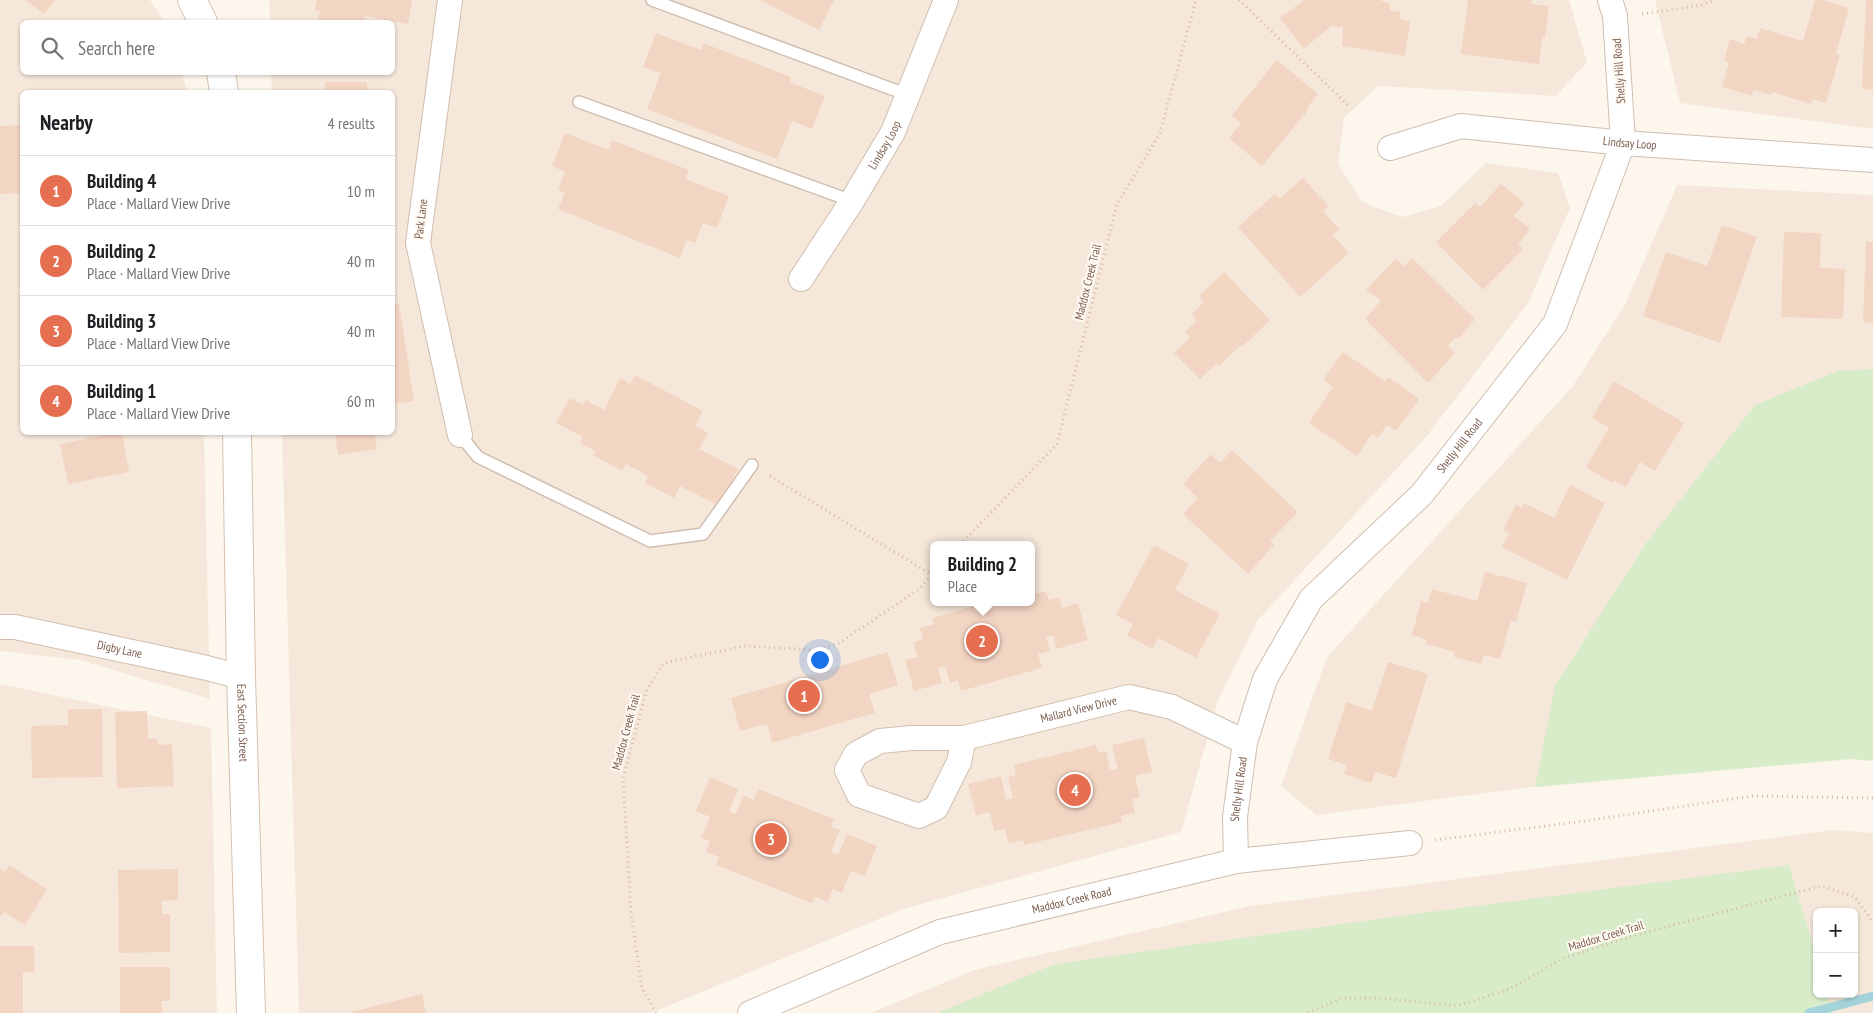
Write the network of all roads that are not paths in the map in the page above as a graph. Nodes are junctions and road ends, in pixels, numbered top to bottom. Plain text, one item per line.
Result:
1 (192, 0) edge
2 (450, 0) edge
3 (652, 0) edge
4 (946, 0) edge
5 (1610, 0) edge
6 (202, 20) edge
7 (221, 75) edge
8 (224, 90) edge
9 (908, 95) junction
10 (579, 102) dead end
11 (1623, 142) junction
12 (1390, 148) dead end
13 (1873, 160) edge
14 (852, 201) junction
15 (801, 279) dead end
16 (237, 435) edge
17 (460, 435) joint
18 (752, 465) road end
19 (0, 626) edge
20 (241, 677) junction
21 (964, 738) junction
22 (1245, 742) junction
23 (1410, 843) road end
24 (1236, 861) junction
25 (251, 1013) edge
26 (750, 1013) edge

1 - 6 street
2 - 17 street, Park Lane
3 - 9 lane
4 - 9 street, Lindsay Loop
5 - 11 street, Shelly Hill Road
7 - 8 street
9 - 14 street, Lindsay Loop
10 - 14 lane
11 - 12 street, Lindsay Loop
11 - 13 street, Lindsay Loop
11 - 22 street, Shelly Hill Road
14 - 15 street, Lindsay Loop
16 - 20 street, East Section Street
17 - 18 lane
19 - 20 street, Digby Lane
20 - 25 street, East Section Street
21 - 21 street, Mallard View Drive
21 - 22 street, Mallard View Drive
22 - 24 street, Shelly Hill Road
23 - 24 street, Maddox Creek Road
24 - 26 street, Maddox Creek Road

